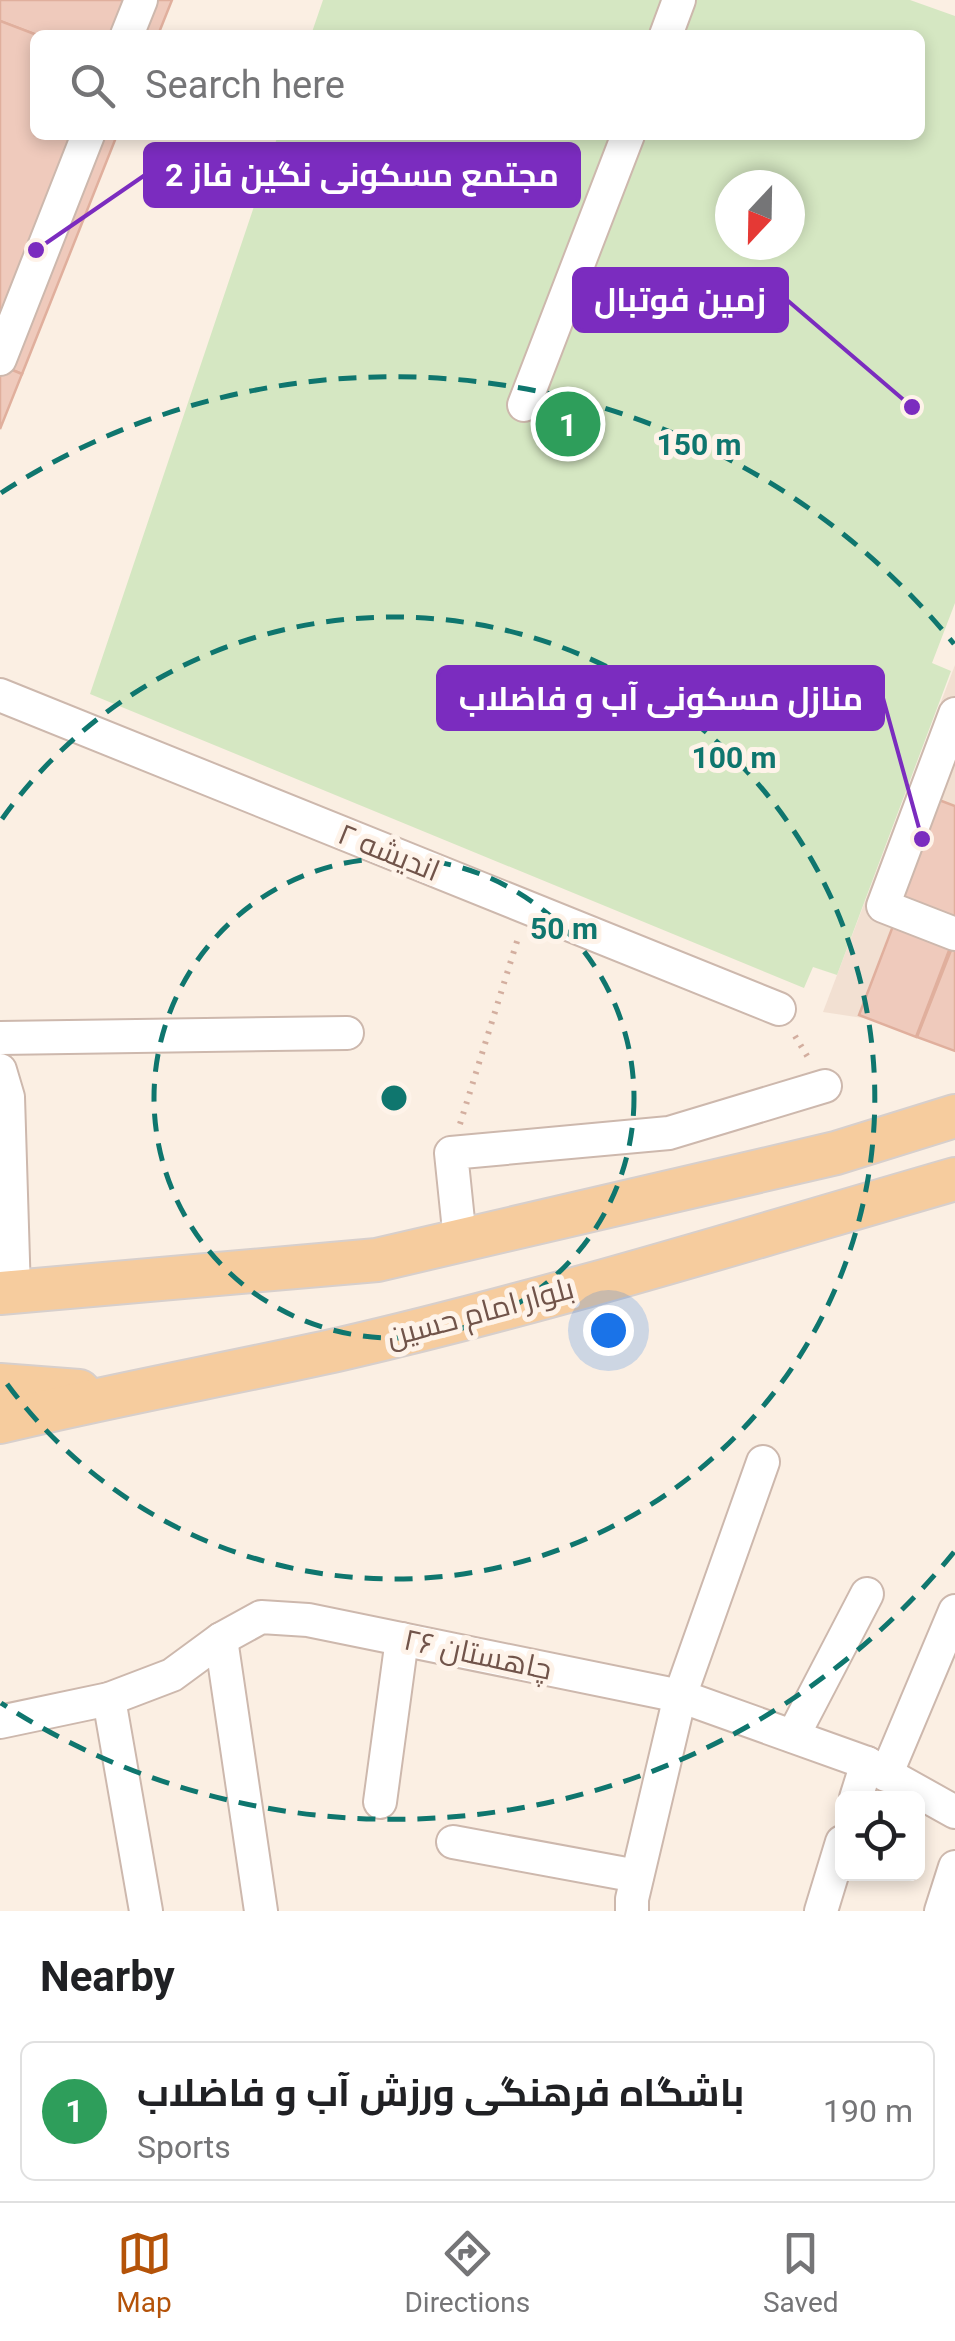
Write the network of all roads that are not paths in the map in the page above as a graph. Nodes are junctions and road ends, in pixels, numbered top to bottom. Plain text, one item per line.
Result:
1 (141, 0) edge
2 (679, 0) edge
3 (129, 30) edge
4 (668, 30) edge
5 (86, 140) edge
6 (626, 140) edge
7 (0, 359) edge
8 (524, 405) dead end
9 (0, 695) edge
10 (955, 714) edge
11 (942, 791) edge
12 (955, 934) edge
13 (778, 1009) road end
14 (347, 1033) dead end
15 (0, 1038) edge
16 (0, 1070) edge
17 (825, 1086) road end
18 (955, 1116) edge
19 (955, 1179) edge
20 (6, 1205) edge
21 (460, 1240) junction
22 (7, 1292) edge
23 (0, 1385) edge
24 (116, 1394) junction
25 (0, 1422) edge
26 (763, 1462) dead end
27 (867, 1594) dead end
28 (955, 1611) edge
29 (221, 1639) junction
30 (402, 1639) junction
31 (680, 1696) junction
32 (110, 1699) junction
33 (0, 1722) edge
34 (793, 1736) junction
35 (876, 1769) junction
36 (861, 1791) edge
37 (380, 1802) dead end
38 (955, 1812) edge
39 (452, 1842) dead end
40 (835, 1866) edge
41 (955, 1868) edge
42 (637, 1876) junction
43 (146, 1911) edge
44 (260, 1911) edge
45 (632, 1911) edge
46 (822, 1911) edge
47 (940, 1911) edge

1 - 3 street
2 - 4 street
5 - 7 street
6 - 8 street
9 - 13 street, اندیشه ۲
10 - 11 street
11 - 12 street
14 - 15 street
16 - 20 street
17 - 21 street
18 - 21 main road
19 - 24 main road, بلوار امام حسین
20 - 22 street
21 - 22 main road
23 - 24 main road
24 - 25 main road, بلوار امام حسین
26 - 31 street
27 - 34 street
28 - 35 street
29 - 30 street, چاهستان ۲۶
29 - 32 street, چاهستان ۲۶
29 - 44 street
30 - 31 street, چاهستان ۲۶
30 - 37 street
31 - 34 street, چاهستان ۲۶
31 - 42 street
32 - 33 street, چاهستان ۲۶
32 - 43 street
34 - 35 street, چاهستان ۲۶
35 - 36 street
35 - 38 street, چاهستان ۲۶
39 - 42 street
40 - 46 street
41 - 47 street
42 - 45 street

